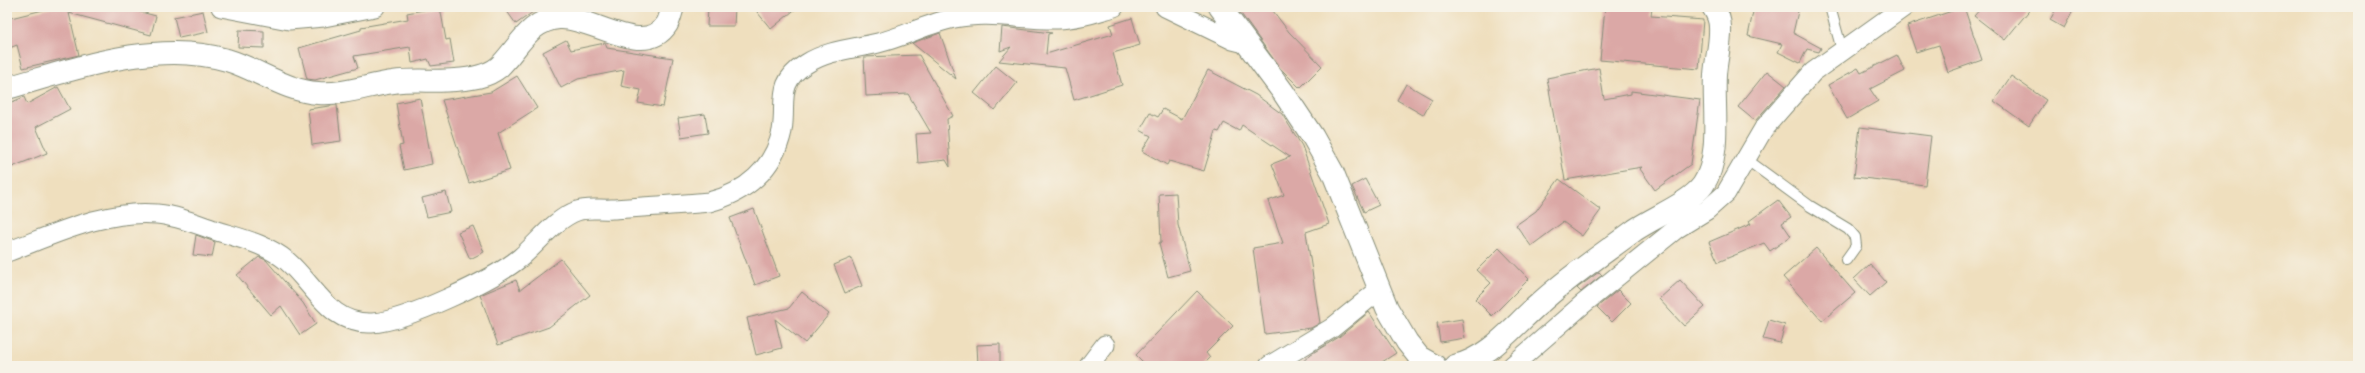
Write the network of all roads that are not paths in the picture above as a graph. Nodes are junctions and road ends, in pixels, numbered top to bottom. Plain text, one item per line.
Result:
1 (222, 7) edge
2 (375, 7) edge
3 (673, 7) edge
4 (1114, 7) edge
5 (1165, 7) edge
6 (1713, 7) edge
7 (1830, 7) edge
8 (1904, 7) edge
9 (1225, 9) edge
10 (1249, 44) junction
11 (1842, 50) junction
12 (7, 88) edge
13 (1746, 159) junction
14 (1707, 210) junction
15 (1651, 220) junction
16 (7, 252) edge
17 (1846, 260) dead end
18 (1379, 290) junction
19 (1105, 345) dead end
20 (1089, 366) edge
21 (1269, 366) edge
22 (1435, 366) edge
23 (1455, 366) edge
24 (1512, 366) edge

1 - 2 street
3 - 12 street
4 - 16 street
5 - 10 street
6 - 15 street
7 - 11 lane
8 - 11 street
9 - 10 street
10 - 18 street
11 - 13 street
13 - 14 street
13 - 17 lane
14 - 15 street
14 - 24 street
15 - 23 street
18 - 21 street
18 - 22 street
19 - 20 street

